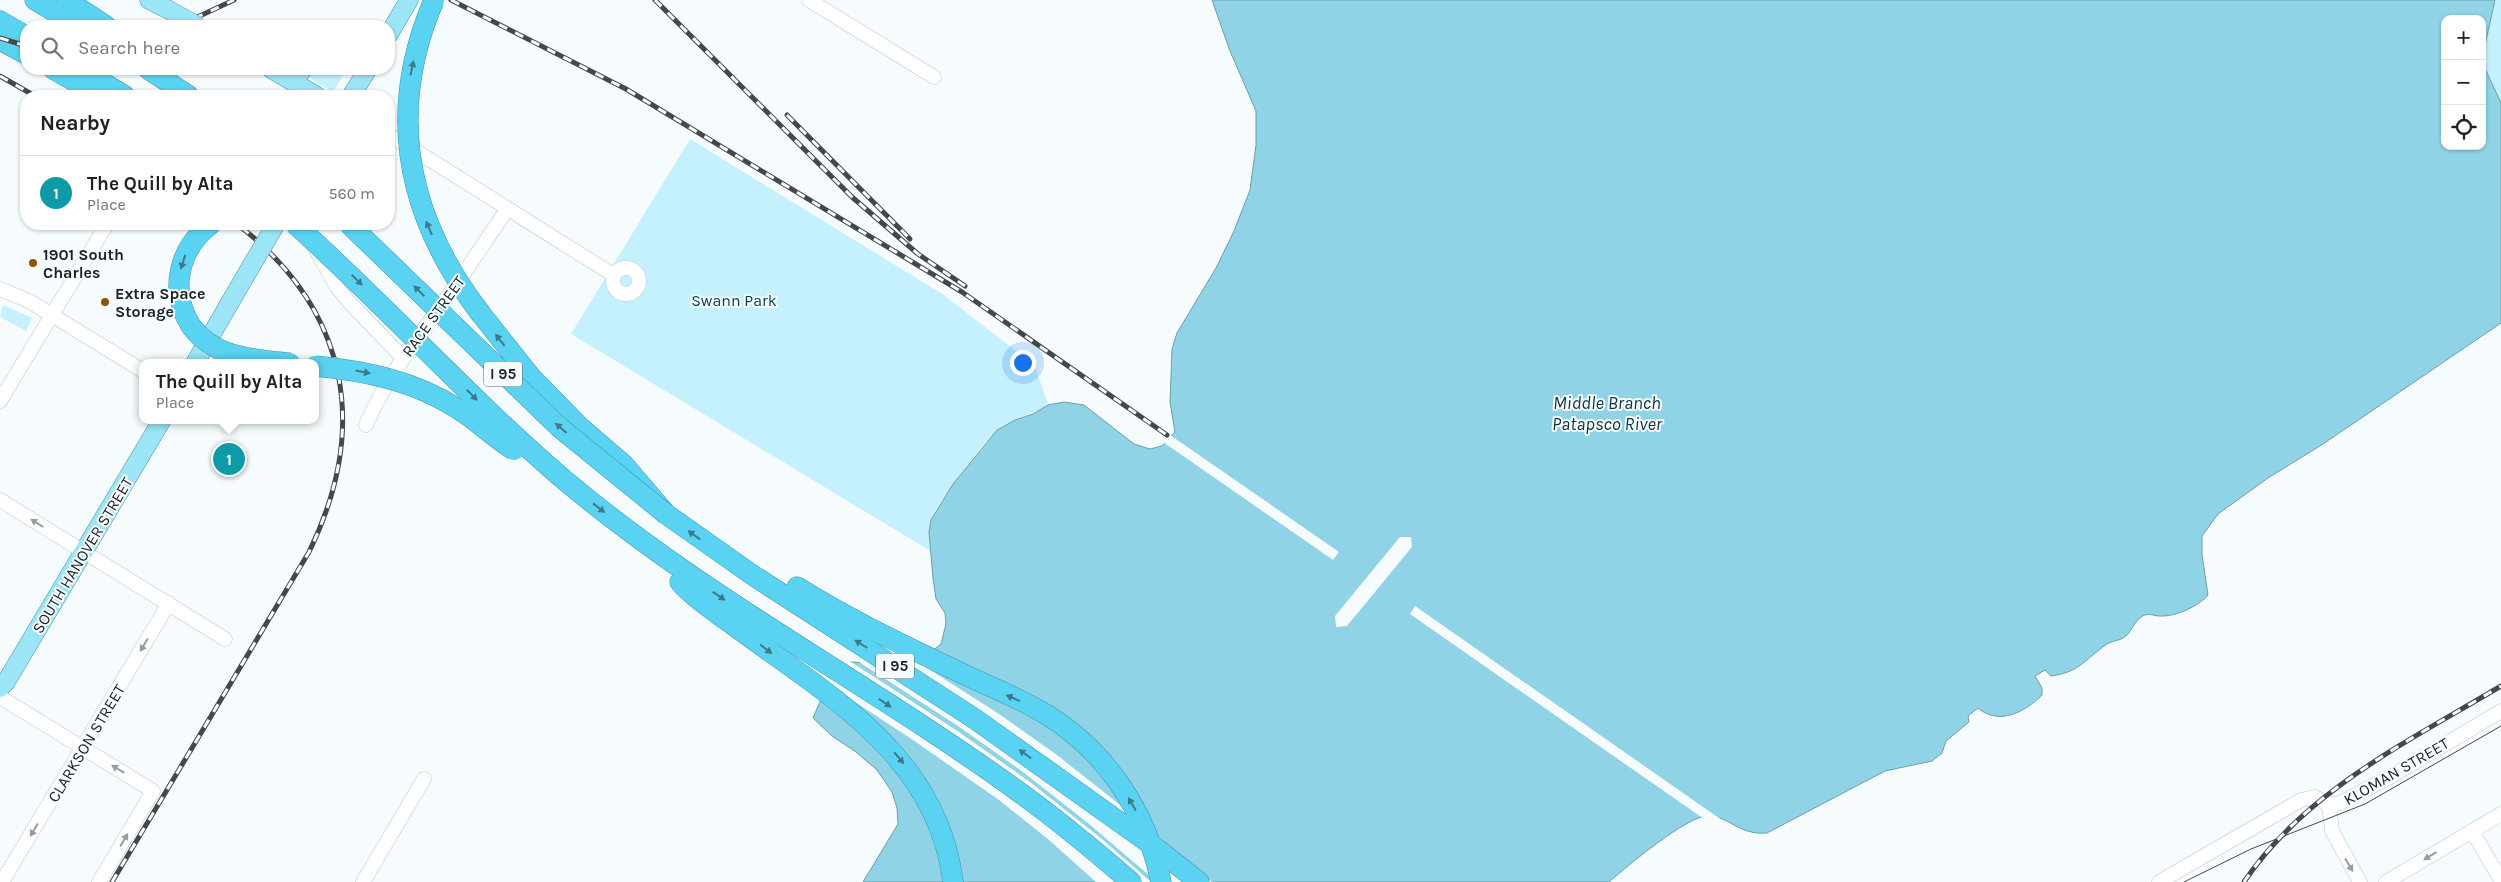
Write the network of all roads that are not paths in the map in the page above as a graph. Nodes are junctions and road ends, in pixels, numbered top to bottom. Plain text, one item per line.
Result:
1 (35, 0) edge
2 (67, 0) edge
3 (149, 0) edge
4 (409, 0) edge
5 (434, 0) edge
6 (809, 0) edge
7 (69, 20) edge
8 (97, 20) edge
9 (187, 20) edge
10 (394, 20) edge
11 (0, 21) edge
12 (20, 33) edge
13 (0, 40) edge
14 (20, 51) edge
15 (63, 75) edge
16 (91, 75) edge
17 (161, 75) edge
18 (364, 75) edge
19 (299, 76) edge
20 (934, 77) dead end
21 (89, 90) edge
22 (115, 90) edge
23 (181, 90) edge
24 (312, 90) edge
25 (355, 90) edge
26 (395, 139) edge
27 (395, 150) edge
28 (507, 210) junction
29 (102, 230) edge
30 (204, 230) edge
31 (272, 230) edge
32 (300, 230) edge
33 (302, 230) edge
34 (355, 230) edge
35 (614, 275) dead end
36 (0, 289) edge
37 (52, 315) junction
38 (403, 358) junction
39 (197, 359) edge
40 (260, 359) edge
41 (319, 367) edge
42 (139, 368) edge
43 (0, 402) edge
44 (150, 424) edge
45 (159, 424) edge
46 (366, 425) dead end
47 (562, 478) junction
48 (0, 500) edge
49 (666, 514) junction
50 (637, 538) junction
51 (79, 549) junction
52 (722, 554) junction
53 (169, 603) junction
54 (225, 639) dead end
55 (0, 673) edge
56 (0, 688) edge
57 (0, 697) edge
58 (2501, 711) edge
59 (934, 735) junction
60 (83, 748) junction
61 (424, 779) dead end
62 (1064, 783) junction
63 (2329, 805) junction
64 (2501, 814) edge
65 (2472, 831) junction
66 (2501, 880) edge
67 (2, 882) edge
68 (99, 882) edge
69 (363, 882) edge
70 (953, 882) edge
71 (1110, 882) edge
72 (1131, 882) edge
73 (1161, 882) edge
74 (1178, 882) edge
75 (1199, 882) edge
76 (2159, 882) edge
77 (2360, 882) edge
78 (2386, 882) edge

1 - 7 highway
2 - 8 highway
3 - 9 main road, bridge
4 - 10 main road
49 -> 5 highway, bridge
6 - 20 street
11 - 12 highway
13 - 14 highway
15 - 21 highway
16 - 22 highway
17 - 23 highway
18 - 25 main road
19 - 24 main road
26 - 28 street
27 - 28 street
28 - 35 street
28 - 38 street, RACE STREET
29 - 37 street
30 -> 40 highway, bridge
31 - 39 main road, bridge
32 - 38 street
33 -> 47 highway, I 95, bridge
49 -> 34 highway, I 95, bridge
36 - 37 street
37 - 42 street
37 - 43 street
38 - 46 street, RACE STREET
41 -> 47 highway, bridge
44 - 51 main road, SOUTH HANOVER STREET
45 - 51 main road, SOUTH HANOVER STREET
47 -> 50 highway, I 95
51 -> 48 street
52 -> 49 highway, I 95
50 -> 59 highway, I 95
50 -> 70 highway
51 - 53 street
51 - 55 main road, SOUTH HANOVER STREET
51 - 56 main road, SOUTH HANOVER STREET
62 -> 52 highway, I 95
73 -> 52 highway
53 - 54 street
53 -> 60 street, CLARKSON STREET
57 - 60 street
58 - 63 street, KLOMAN STREET
59 - 71 highway
59 - 72 highway, I 95
60 -> 67 street, CLARKSON STREET
68 -> 60 street
61 - 69 street
62 - 74 highway, I 95
62 - 75 highway
63 - 76 street, KLOMAN STREET
63 -> 77 street
64 - 65 street
65 - 66 street
65 -> 78 street

